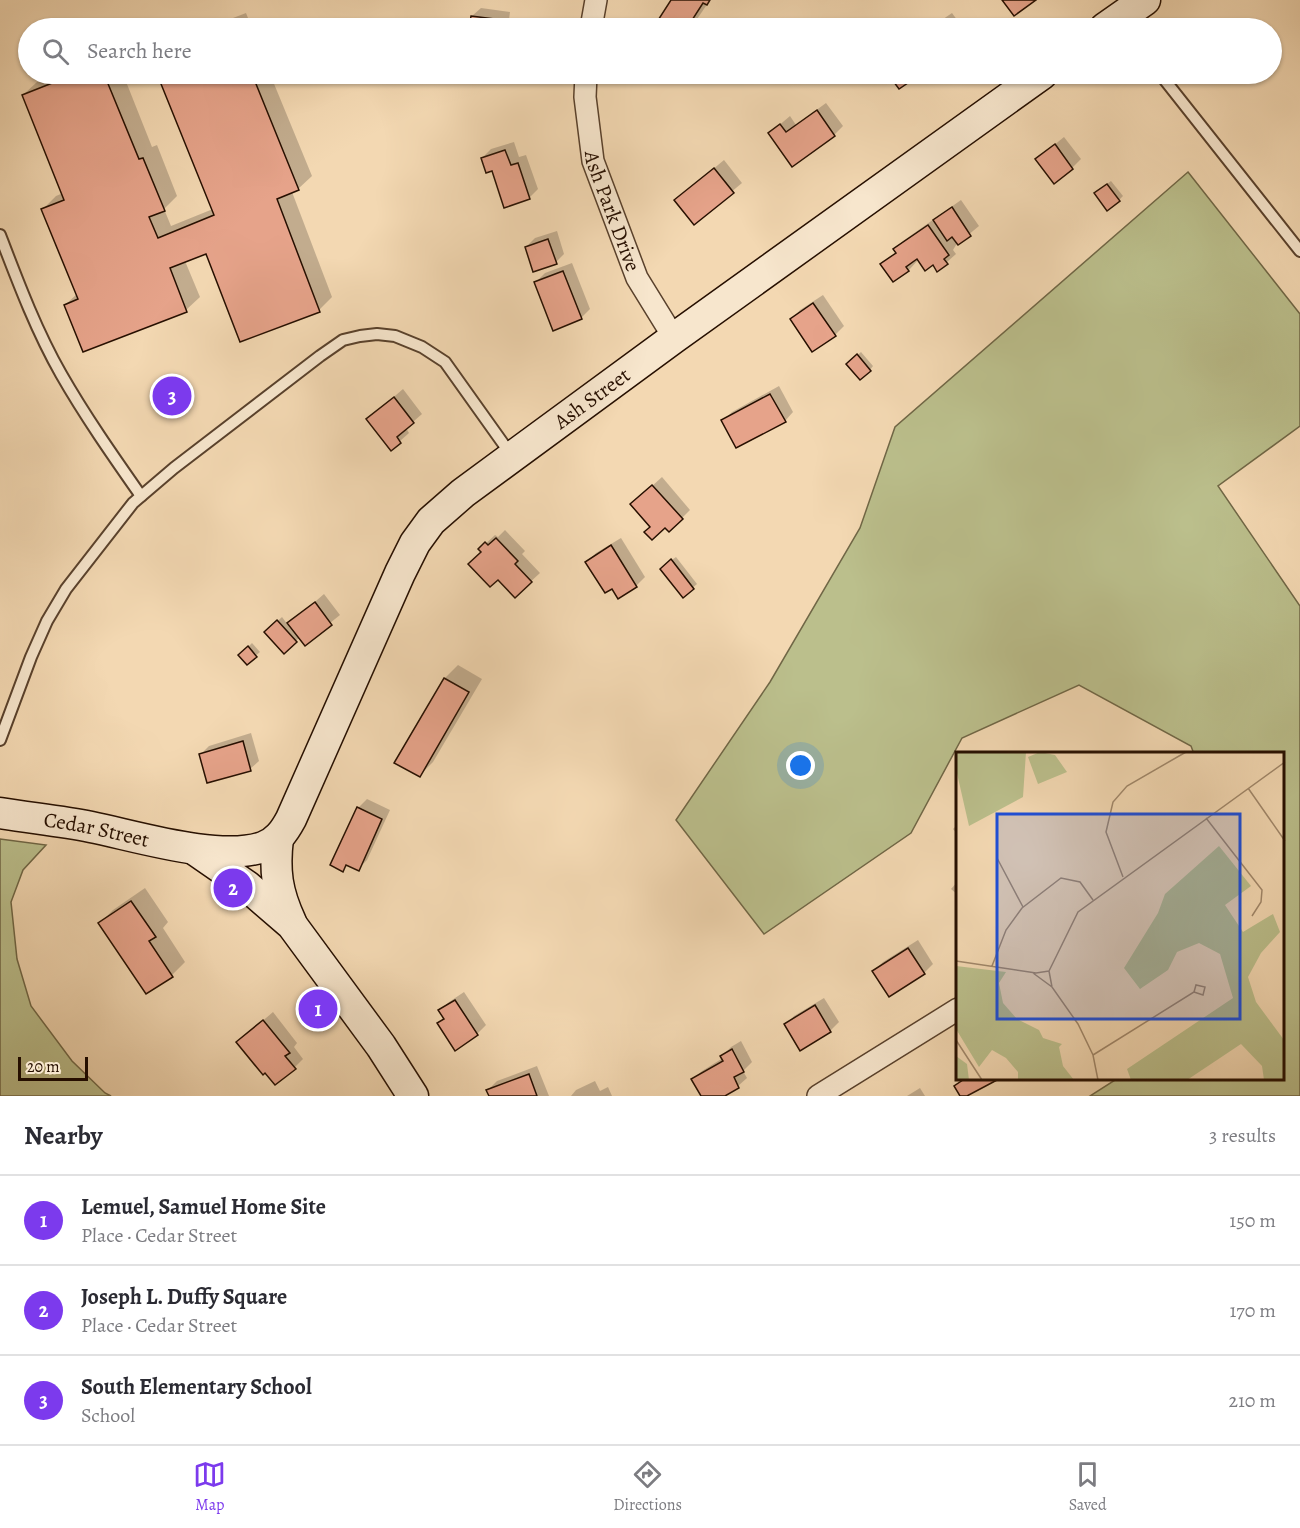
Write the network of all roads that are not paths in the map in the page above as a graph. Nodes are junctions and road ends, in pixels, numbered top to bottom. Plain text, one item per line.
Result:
1 (596, 0) edge
2 (1144, 0) edge
3 (593, 18) edge
4 (1125, 18) edge
5 (586, 84) edge
6 (1028, 84) edge
7 (1168, 84) edge
8 (0, 235) edge
9 (1300, 251) edge
10 (674, 338) junction
11 (512, 457) junction
12 (141, 496) junction
13 (0, 740) edge
14 (0, 813) edge
15 (278, 838) junction
16 (190, 848) junction
17 (292, 925) junction
18 (956, 1010) edge
19 (413, 1096) edge
20 (818, 1096) edge

1 - 3 street
2 - 4 street
5 - 10 street, Ash Park Drive
6 - 10 street, Ash Street
7 - 9 lane
8 - 12 lane
10 - 11 street, Ash Street
11 - 12 lane
11 - 15 street, Ash Street
12 - 13 lane
14 - 16 street, Cedar Street
15 - 16 street, Cedar Street
15 - 17 street, Cedar Street
16 - 17 street, Cedar Street
17 - 19 street, Cedar Street
18 - 20 street

